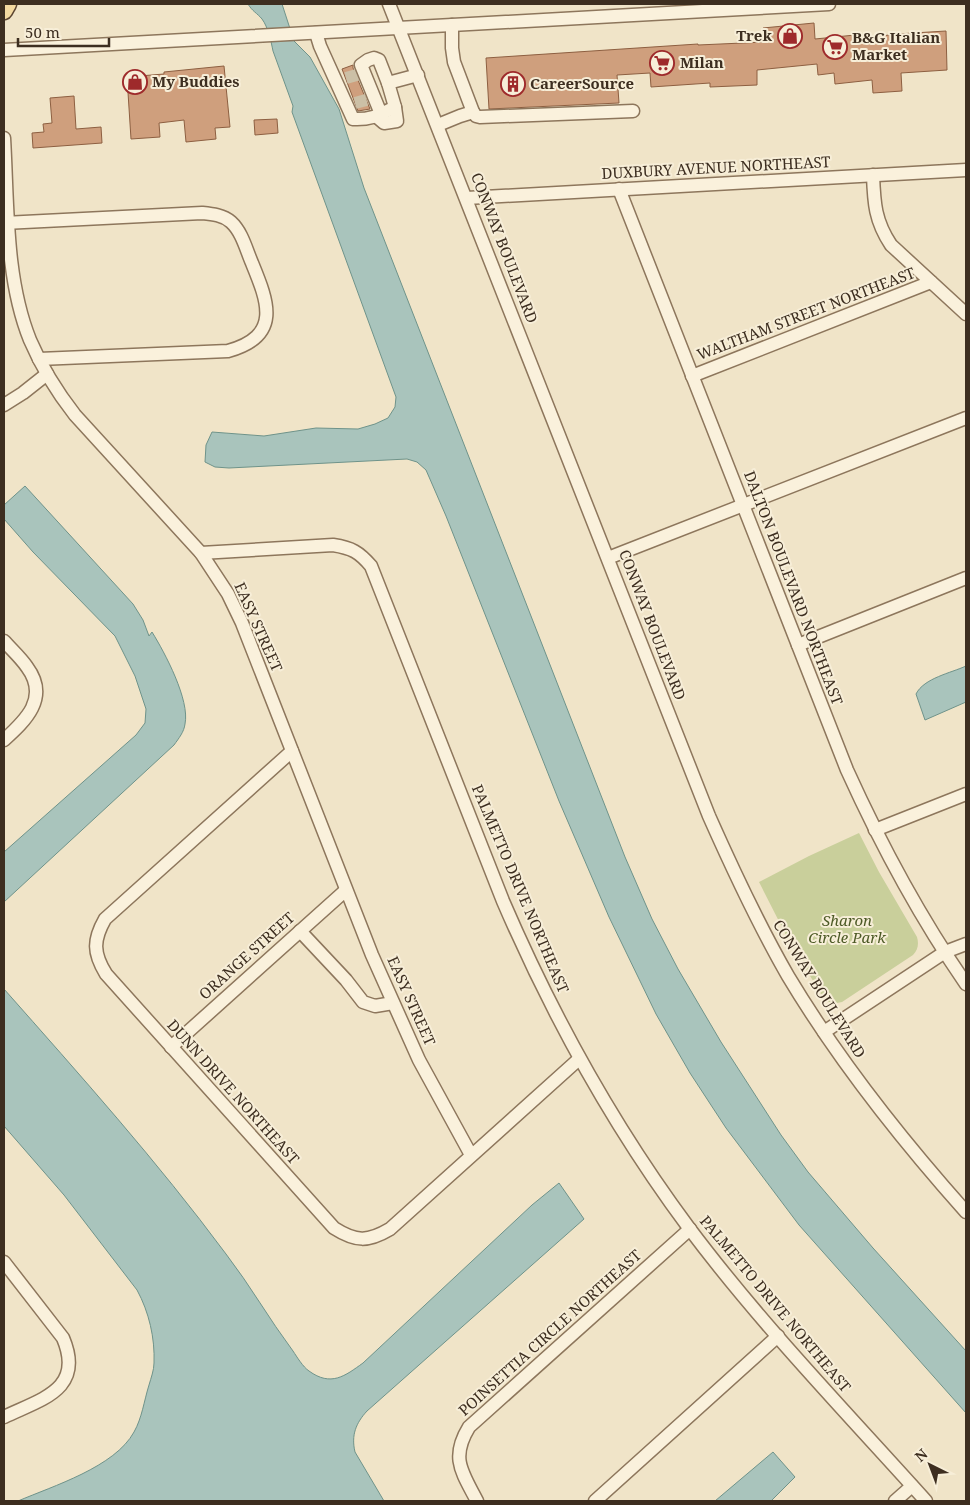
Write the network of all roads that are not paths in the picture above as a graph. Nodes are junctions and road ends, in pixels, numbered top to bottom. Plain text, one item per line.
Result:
1 (8, 4) edge
2 (389, 4) edge
3 (829, 4) edge
4 (4, 11) edge
5 (452, 25) junction
6 (399, 28) junction
7 (316, 33) junction
8 (4, 50) edge
9 (418, 75) junction
10 (386, 78) junction
11 (633, 111) dead end
12 (473, 112) junction
13 (379, 115) junction
14 (438, 125) junction
15 (4, 138) edge
16 (966, 170) edge
17 (872, 175) junction
18 (619, 189) junction
19 (467, 198) junction
20 (6, 223) edge
21 (931, 282) junction
22 (966, 314) edge
23 (39, 359) junction
24 (47, 374) junction
25 (692, 376) junction
26 (4, 405) edge
27 (966, 418) edge
28 (743, 506) junction
29 (201, 553) junction
30 (608, 558) junction
31 (966, 578) edge
32 (4, 641) edge
33 (798, 645) junction
34 (4, 740) edge
35 (292, 751) junction
36 (966, 794) edge
37 (874, 830) junction
38 (346, 890) junction
39 (300, 931) junction
40 (966, 944) edge
41 (944, 952) junction
42 (966, 984) edge
43 (393, 1003) junction
44 (824, 1032) junction
45 (171, 1047) junction
46 (579, 1058) junction
47 (471, 1156) junction
48 (966, 1212) edge
49 (690, 1229) junction
50 (4, 1262) edge
51 (778, 1336) junction
52 (4, 1417) edge
53 (912, 1486) junction
54 (477, 1501) edge
55 (594, 1501) edge
56 (895, 1501) edge
57 (926, 1501) edge

1 - 4 main road
2 - 6 street, CONWAY BOULEVARD
3 - 5 street
5 - 6 street
5 - 12 street
6 - 7 street
6 - 9 street, CONWAY BOULEVARD
7 - 8 street
7 - 13 street
9 - 10 street
9 - 14 street, CONWAY BOULEVARD
10 - 13 street
10 - 13 street
11 - 12 street
12 - 14 street
14 - 19 street, CONWAY BOULEVARD
15 - 20 street, EASY STREET
16 - 17 street, DUXBURY AVENUE NORTHEAST
17 - 18 street, DUXBURY AVENUE NORTHEAST
17 - 21 street
18 - 19 street, DUXBURY AVENUE NORTHEAST
18 - 25 street, DALTON BOULEVARD NORTHEAST
19 - 30 street, CONWAY BOULEVARD
20 - 23 street, EASY STREET
20 - 23 street
21 - 22 street
21 - 25 street, WALTHAM STREET NORTHEAST
23 - 24 street, EASY STREET
24 - 26 street
24 - 29 street, EASY STREET
25 - 28 street, DALTON BOULEVARD NORTHEAST
27 - 28 street
28 - 30 street
28 - 33 street, DALTON BOULEVARD NORTHEAST
29 - 35 street, EASY STREET
29 - 46 street, PALMETTO DRIVE NORTHEAST
30 - 44 street, CONWAY BOULEVARD
31 - 33 street
32 - 34 street
33 - 37 street, DALTON BOULEVARD NORTHEAST
35 - 38 street, EASY STREET
35 - 45 street, DUNN DRIVE NORTHEAST
36 - 37 street
37 - 41 street, DALTON BOULEVARD NORTHEAST
38 - 39 street, ORANGE STREET
38 - 43 street, EASY STREET
39 - 43 street
39 - 45 street, ORANGE STREET
40 - 41 street
41 - 42 street, DALTON BOULEVARD NORTHEAST
41 - 44 street
43 - 47 street, EASY STREET
44 - 48 street, CONWAY BOULEVARD
45 - 47 street, DUNN DRIVE NORTHEAST
46 - 47 street, DUNN DRIVE NORTHEAST
46 - 49 street, PALMETTO DRIVE NORTHEAST
49 - 51 street, PALMETTO DRIVE NORTHEAST
49 - 54 street, POINSETTIA CIRCLE NORTHEAST
50 - 52 street
51 - 53 street, PALMETTO DRIVE NORTHEAST
51 - 55 street
53 - 56 street
53 - 57 street, PALMETTO DRIVE NORTHEAST

